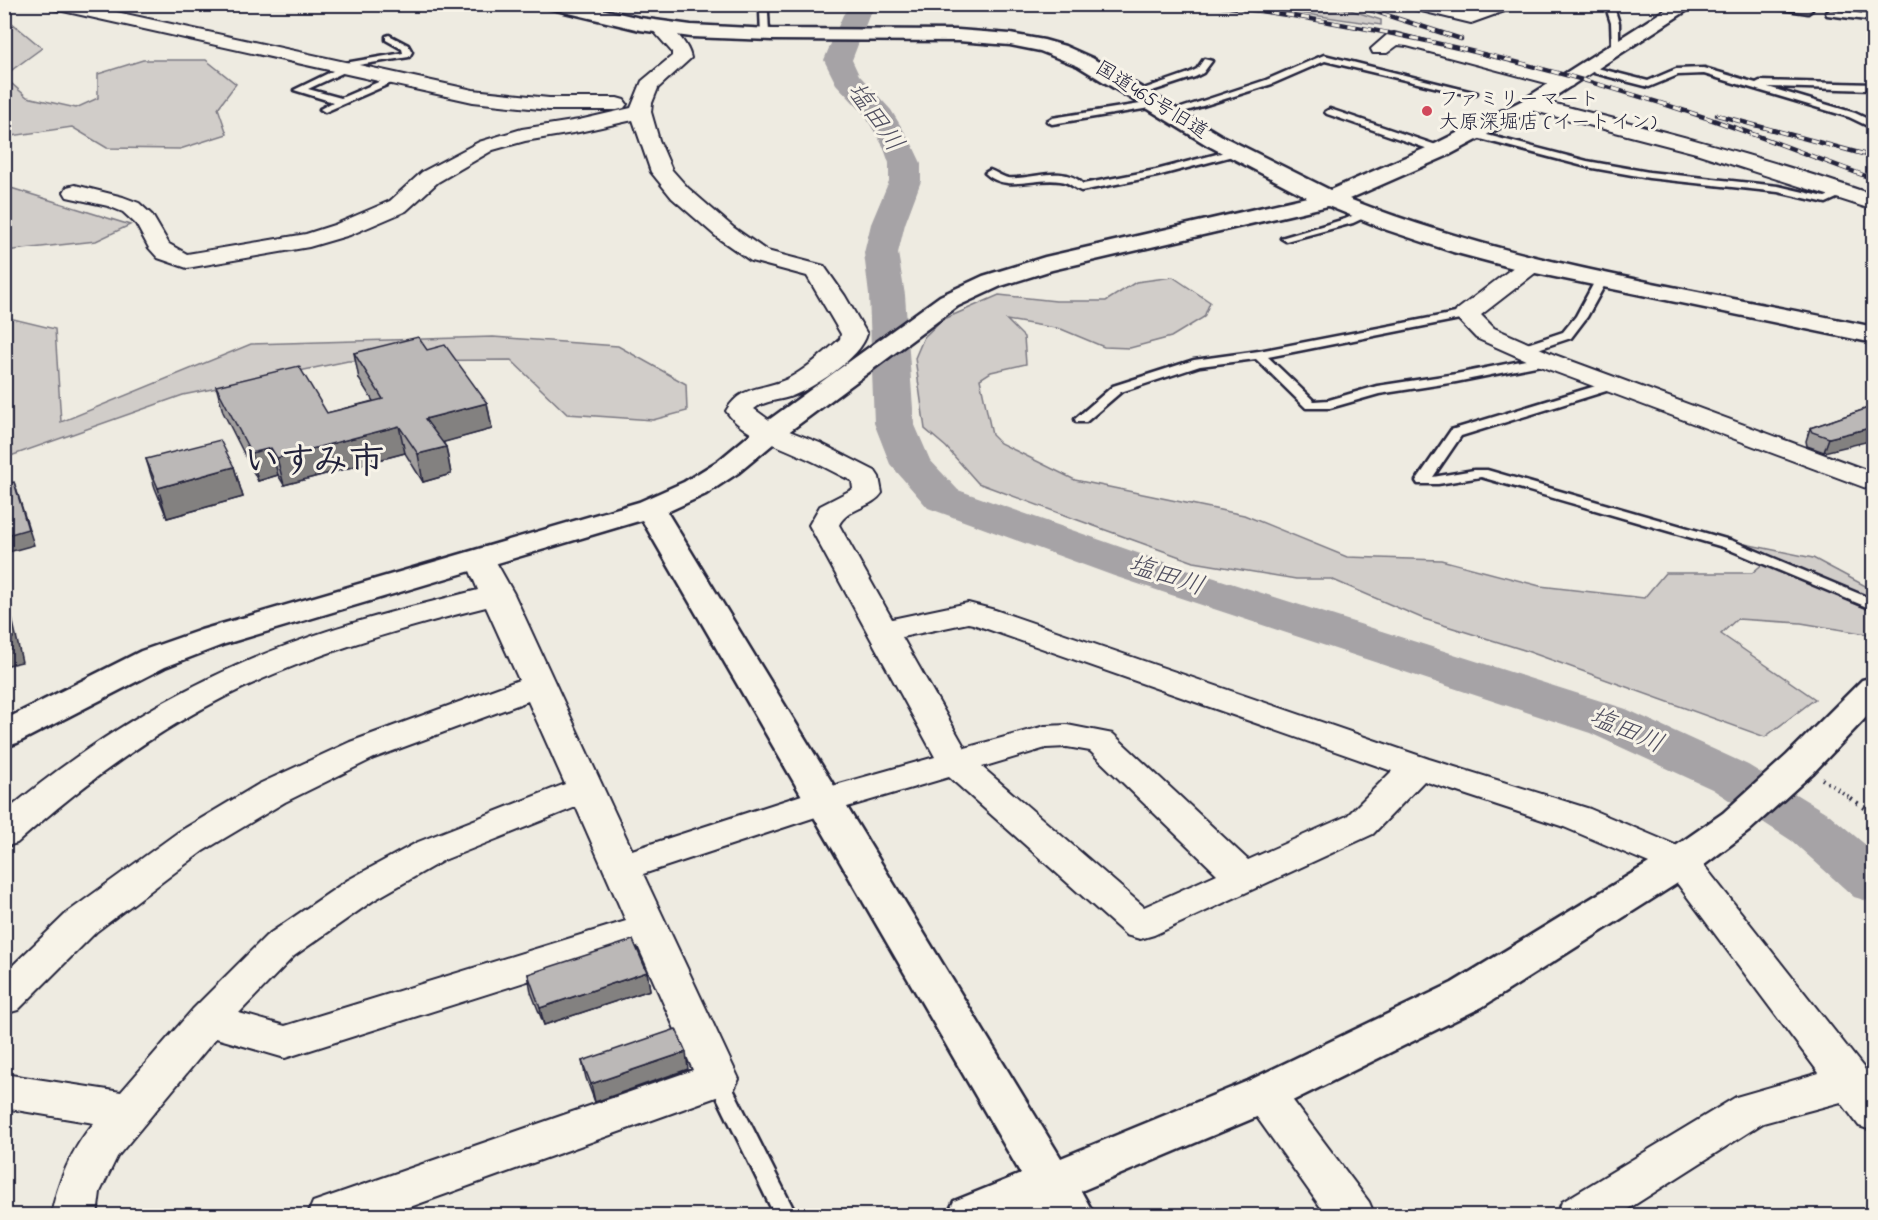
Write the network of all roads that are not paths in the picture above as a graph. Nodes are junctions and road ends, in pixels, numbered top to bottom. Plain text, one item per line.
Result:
1 (54, 4) edge
2 (555, 4) edge
3 (1415, 4) edge
4 (1507, 4) edge
5 (1610, 4) edge
6 (1688, 4) edge
7 (1751, 4) edge
8 (1808, 10) dead end
9 (764, 12) dead end
10 (1830, 13) dead end
11 (1874, 18) edge
12 (660, 28) junction
13 (765, 34) junction
14 (389, 38) dead end
15 (1380, 49) dead end
16 (1616, 49) junction
17 (1207, 61) dead end
18 (345, 67) junction
19 (1597, 71) dead end
20 (393, 79) junction
21 (1565, 82) junction
22 (1747, 84) junction
23 (1874, 87) edge
24 (1472, 93) dead end
25 (1134, 94) junction
26 (341, 101) junction
27 (1530, 104) junction
28 (641, 107) junction
29 (326, 109) dead end
30 (1160, 110) junction
31 (1330, 112) dead end
32 (1052, 120) dead end
33 (1874, 126) edge
34 (1472, 134) junction
35 (1441, 150) junction
36 (1236, 152) junction
37 (990, 173) dead end
38 (1800, 177) junction
39 (1778, 189) junction
40 (75, 192) dead end
41 (1845, 192) junction
42 (1329, 199) junction
43 (1874, 202) edge
44 (1366, 213) junction
45 (1286, 238) dead end
46 (1531, 265) junction
47 (1602, 279) junction
48 (1466, 315) junction
49 (1871, 332) edge
50 (1522, 350) junction
51 (1259, 355) junction
52 (1546, 360) junction
53 (1612, 385) junction
54 (1081, 419) dead end
55 (769, 433) junction
56 (1874, 483) edge
57 (650, 508) junction
58 (480, 559) junction
59 (498, 594) junction
60 (1874, 606) edge
61 (882, 631) junction
62 (538, 685) junction
63 (1874, 688) edge
64 (4, 735) edge
65 (956, 764) junction
66 (1417, 767) junction
67 (584, 790) junction
68 (824, 801) junction
69 (4, 834) edge
70 (1681, 862) junction
71 (622, 867) junction
72 (1244, 878) junction
73 (650, 928) junction
74 (4, 999) edge
75 (207, 1020) junction
76 (718, 1079) junction
77 (4, 1091) edge
78 (1264, 1094) junction
79 (1862, 1098) edge
80 (132, 1111) junction
81 (1061, 1199) edge
82 (74, 1215) edge
83 (329, 1215) edge
84 (786, 1215) edge
85 (972, 1215) edge
86 (1353, 1215) edge
87 (1578, 1215) edge

1 - 18 street
2 - 12 street, 国道465号旧道
3 - 4 street
5 - 16 lane
6 - 16 street
7 - 8 lane
9 - 13 lane
10 - 11 lane
12 - 13 street, 国道465号旧道
12 - 28 street
13 - 25 street, 国道465号旧道
14 - 18 lane
15 - 21 street
16 - 21 street
17 - 25 lane
18 - 20 street
18 - 26 lane
19 - 22 lane
20 - 26 lane
20 - 28 street
21 - 27 street
22 - 23 lane
22 - 33 lane
24 - 30 lane
25 - 30 street, 国道465号旧道
26 - 29 lane
27 - 34 street
27 - 38 street
28 - 40 street
28 - 55 street
30 - 32 lane
30 - 36 street, 国道465号旧道
31 - 35 lane
34 - 35 street
34 - 39 lane
35 - 42 street
36 - 37 lane
36 - 42 street, 国道465号旧道
38 - 39 lane
38 - 41 street
39 - 41 lane
41 - 43 street
42 - 44 street, 国道465号旧道
42 - 55 street
44 - 45 lane
44 - 46 street, 国道465号旧道
46 - 47 street, 国道465号旧道
46 - 48 street
47 - 49 street, 国道465号旧道
47 - 50 lane
48 - 50 street
48 - 51 lane
50 - 52 street
51 - 52 lane
51 - 54 lane
52 - 53 street
53 - 56 street
53 - 60 lane
55 - 57 street
55 - 61 street
57 - 58 street
57 - 68 street
58 - 59 street
58 - 64 street
59 - 62 street
59 - 69 street
61 - 65 street
61 - 66 street
62 - 67 street
62 - 74 street
63 - 70 street
65 - 68 street
65 - 72 street
65 - 72 street
66 - 70 street
66 - 72 street
67 - 71 street
67 - 75 street
68 - 71 street
68 - 81 street
70 - 78 street
70 - 79 street
71 - 73 street
73 - 75 street
73 - 76 street
75 - 80 street
76 - 83 street
76 - 84 lane
77 - 80 street
78 - 81 street
78 - 86 street
79 - 87 street
80 - 82 street
81 - 85 street

